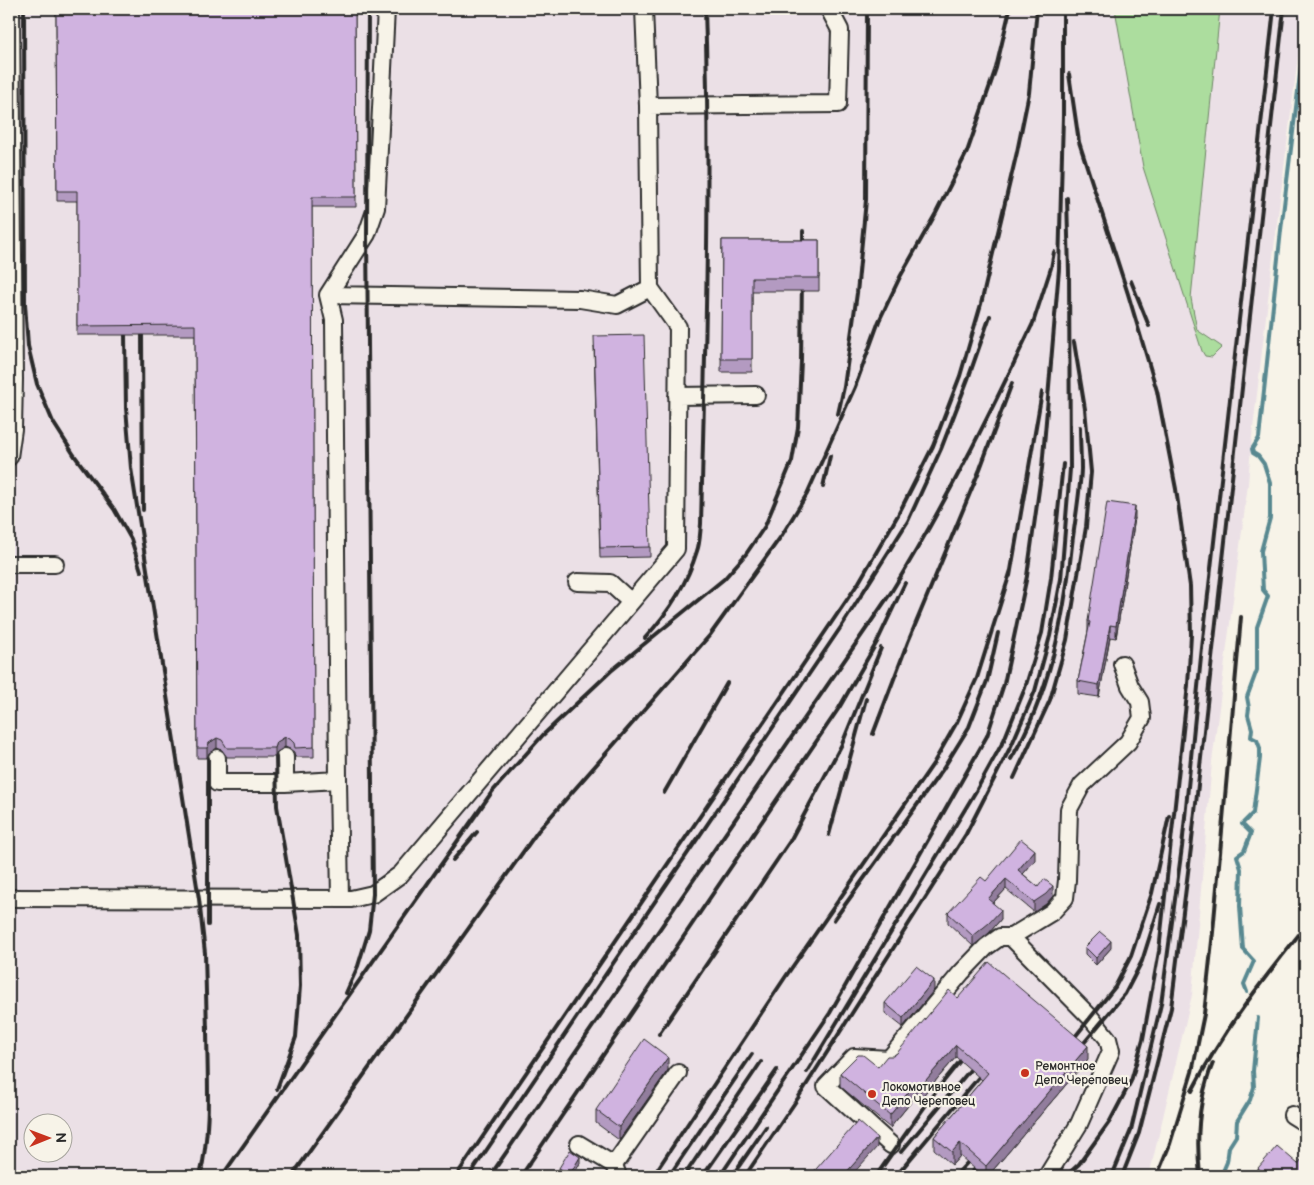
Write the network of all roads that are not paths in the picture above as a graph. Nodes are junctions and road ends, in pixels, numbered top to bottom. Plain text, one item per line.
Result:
1 (11, 9) edge
2 (386, 9) edge
3 (644, 9) edge
4 (829, 9) edge
5 (648, 106) junction
6 (10, 191) edge
7 (650, 288) junction
8 (328, 295) junction
9 (756, 395) dead end
10 (677, 396) junction
11 (9, 457) edge
12 (9, 564) edge
13 (55, 564) dead end
14 (577, 582) dead end
15 (631, 602) junction
16 (1122, 664) dead end
17 (285, 757) dead end
18 (217, 758) dead end
19 (338, 780) junction
20 (285, 783) junction
21 (9, 898) edge
22 (340, 899) junction
23 (1011, 937) junction
24 (678, 1073) dead end
25 (579, 1144) dead end
26 (891, 1145) dead end
27 (616, 1170) edge
28 (1047, 1176) edge

1 - 6 street
2 - 8 street
3 - 5 street
4 - 5 street
5 - 7 street
6 - 11 street
7 - 8 street
7 - 10 street
8 - 19 street
9 - 10 street
10 - 15 street
12 - 13 street
14 - 15 street
15 - 22 street
16 - 23 street
17 - 20 street
18 - 20 street
19 - 20 street
19 - 22 street
21 - 22 street
23 - 26 street
23 - 28 street
24 - 27 street
25 - 27 street

